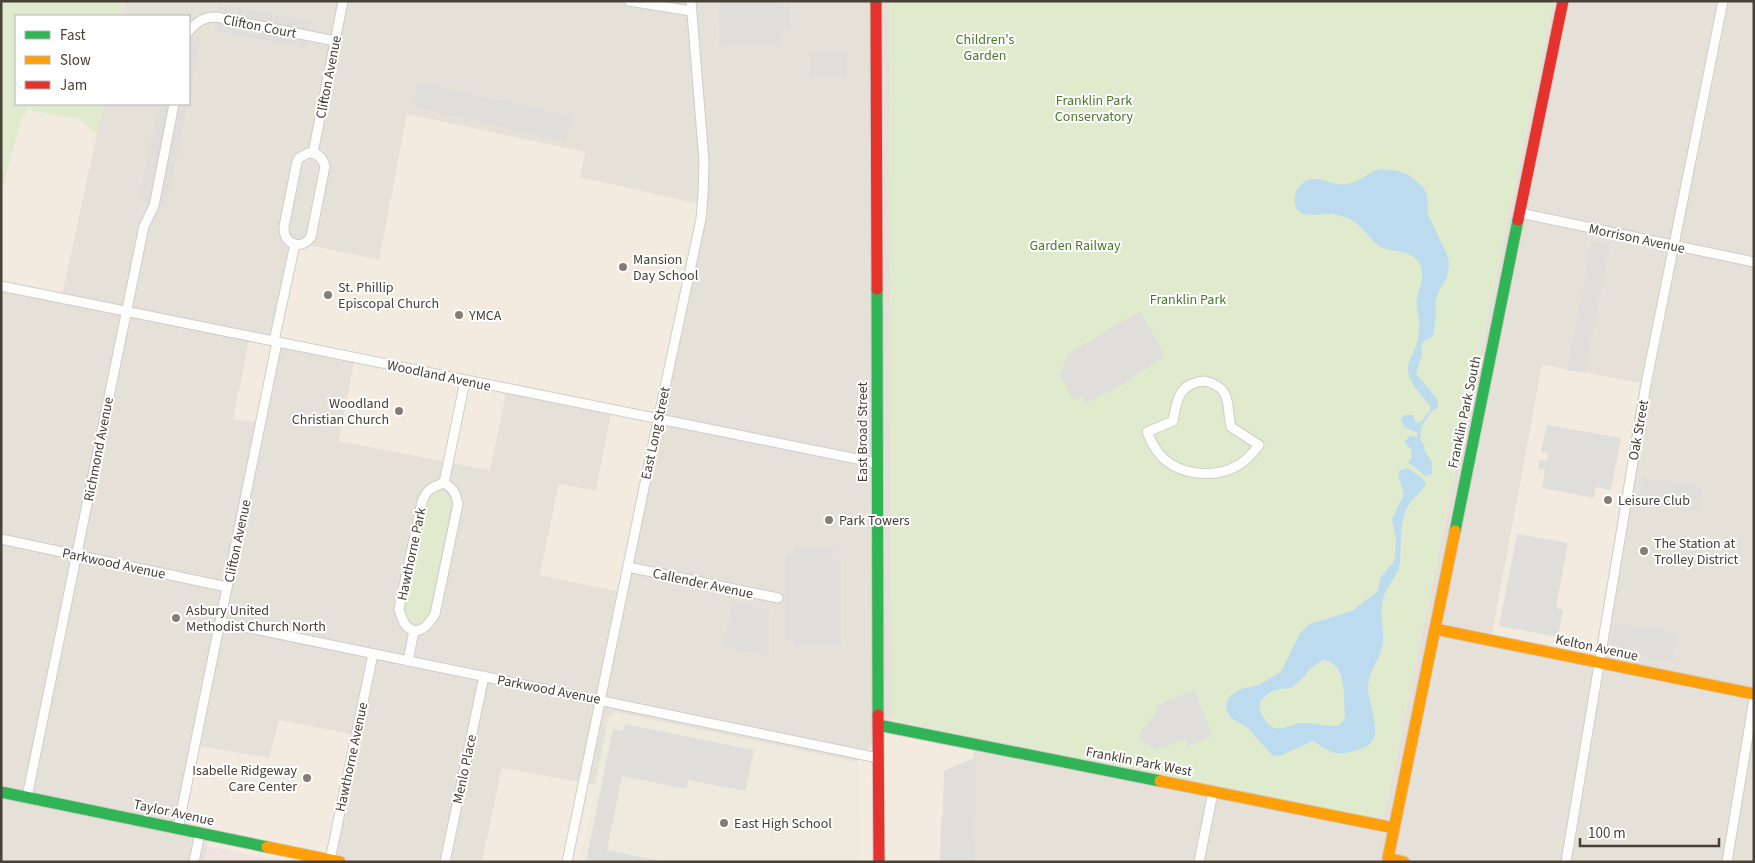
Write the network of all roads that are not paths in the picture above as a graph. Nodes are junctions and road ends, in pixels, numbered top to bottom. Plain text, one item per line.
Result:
1 (343, 1) edge
2 (629, 1) edge
3 (876, 1) edge
4 (1563, 1) edge
5 (1723, 1) edge
6 (691, 6) edge
7 (190, 30) edge
8 (335, 41) junction
9 (174, 105) edge
10 (313, 153) junction
11 (1520, 213) junction
12 (295, 244) junction
13 (1673, 245) junction
14 (1754, 262) edge
15 (1, 286) edge
16 (126, 312) junction
17 (275, 342) junction
18 (465, 381) junction
19 (658, 420) junction
20 (1259, 445) joint
21 (877, 463) junction
22 (444, 484) junction
23 (1, 539) edge
24 (76, 555) junction
25 (628, 567) junction
26 (227, 586) junction
27 (778, 598) dead end
28 (220, 622) junction
29 (1435, 629) junction
30 (414, 631) junction
31 (373, 654) junction
32 (408, 661) junction
33 (1599, 662) junction
34 (484, 676) junction
35 (1754, 694) edge
36 (1754, 699) edge
37 (600, 700) junction
38 (878, 725) junction
39 (878, 758) junction
40 (1, 792) edge
41 (1213, 792) junction
42 (27, 797) junction
43 (178, 828) junction
44 (1394, 828) junction
45 (200, 833) junction
46 (1388, 860) edge
47 (335, 861) edge
48 (194, 862) edge
49 (444, 862) edge
50 (567, 862) edge
51 (879, 862) edge
52 (1199, 862) edge
53 (1404, 862) edge
54 (1566, 862) edge
55 (1727, 862) edge

1 - 8 street, Clifton Avenue
2 - 6 street
3 - 21 street, East Broad Street
4 - 11 street, Franklin Park South
5 - 13 street, Oak Street
6 - 19 street, East Long Street
7 - 8 street, Clifton Court
8 - 10 street, Clifton Avenue
9 - 16 street, Richmond Avenue
10 - 12 street
10 - 12 street
11 - 13 street, Morrison Avenue
11 - 29 street, Franklin Park South
12 - 17 street, Clifton Avenue
13 - 14 street, Morrison Avenue
13 - 33 street, Oak Street
15 - 16 street, Woodland Avenue
16 - 17 street, Woodland Avenue
16 - 24 street, Richmond Avenue
17 - 18 street, Woodland Avenue
17 - 26 street, Clifton Avenue
18 - 19 street, Woodland Avenue
18 - 22 street
19 - 21 street, Woodland Avenue
19 - 25 street, East Long Street
20 - 20 street
21 - 38 street, East Broad Street
22 - 30 street
22 - 30 street, Hawthorne Park
23 - 24 street, Parkwood Avenue
24 - 26 street, Parkwood Avenue
24 - 42 street, Richmond Avenue
25 - 27 street, Callender Avenue
25 - 37 street, East Long Street
26 - 28 street, Clifton Avenue
28 - 31 street, Parkwood Avenue
28 - 43 street, Clifton Avenue
29 - 33 street, Kelton Avenue
29 - 44 street, Franklin Park South
30 - 32 street
31 - 32 street, Parkwood Avenue
31 - 47 street, Hawthorne Avenue
32 - 34 street, Parkwood Avenue
33 - 35 street, Kelton Avenue
33 - 54 street, Oak Street
34 - 37 street, Parkwood Avenue
34 - 49 street, Menlo Place
36 - 55 street
37 - 39 street, Parkwood Avenue
37 - 50 street, East Long Street
38 - 39 street, East Broad Street
38 - 41 street, Franklin Park West
39 - 51 street, East Broad Street
40 - 42 street, Taylor Avenue
41 - 44 street, Franklin Park West
41 - 52 street
42 - 43 street, Taylor Avenue
43 - 45 street, Taylor Avenue
44 - 46 street, Franklin Park South
45 - 47 street, Taylor Avenue
45 - 48 street
46 - 53 street

